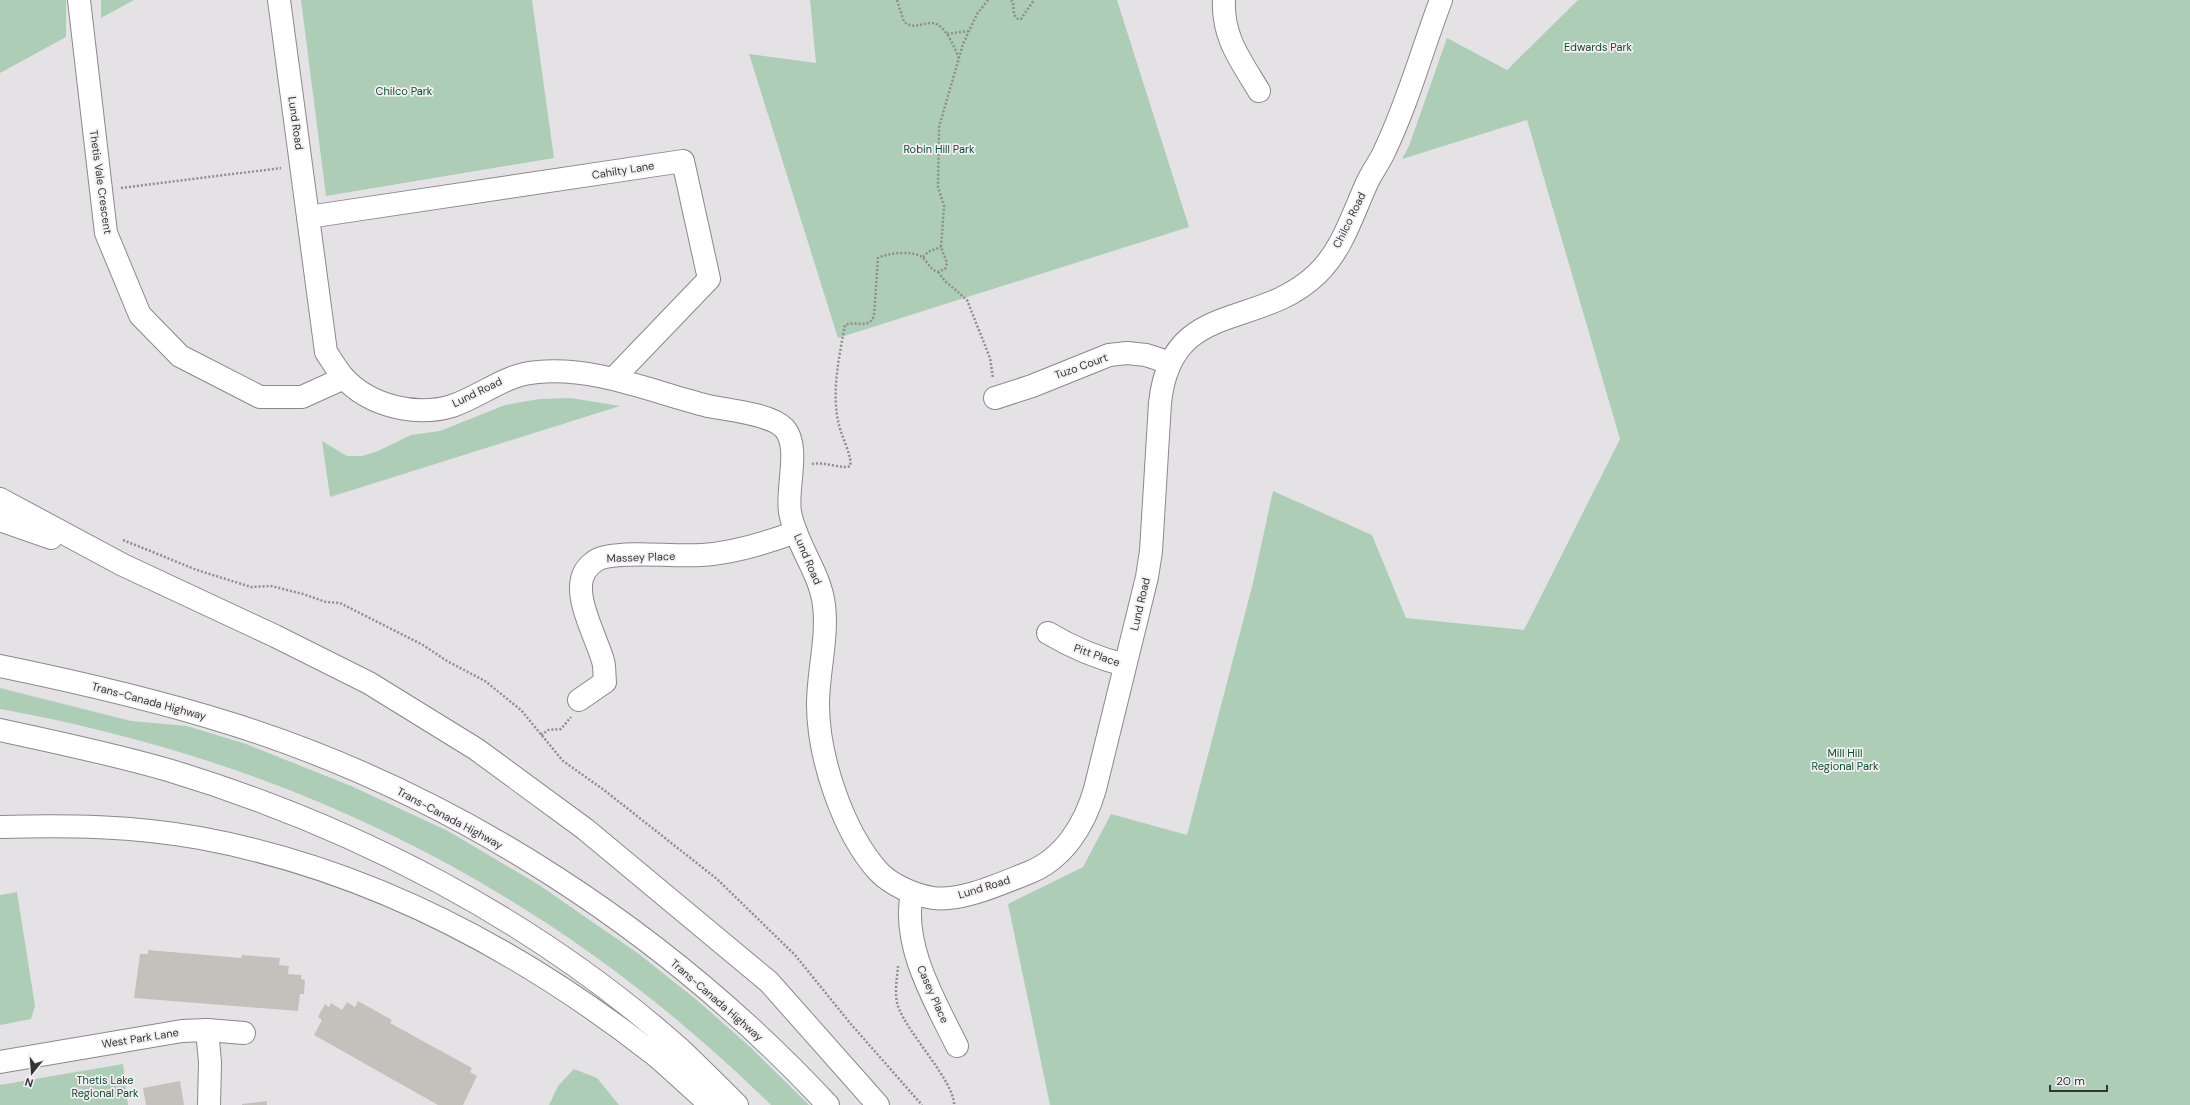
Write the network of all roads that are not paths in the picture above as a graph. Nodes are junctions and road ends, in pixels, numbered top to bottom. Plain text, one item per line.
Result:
1 (79, 0) edge
2 (279, 0) edge
3 (1224, 0) edge
4 (1441, 0) edge
5 (1259, 91) dead end
6 (308, 217) junction
7 (1170, 362) junction
8 (344, 378) junction
9 (614, 378) junction
10 (995, 398) road end
11 (0, 499) edge
12 (0, 520) edge
13 (796, 532) junction
14 (123, 564) junction
15 (1048, 633) dead end
16 (1125, 665) junction
17 (0, 666) edge
18 (579, 700) road end
19 (0, 730) edge
20 (0, 827) edge
21 (912, 893) junction
22 (207, 1030) junction
23 (244, 1033) dead end
24 (957, 1046) dead end
25 (0, 1062) edge
26 (209, 1105) edge
27 (711, 1105) edge
28 (737, 1105) edge
29 (828, 1105) edge
30 (878, 1105) edge

1 - 8 main road, Thetis Vale Crescent
2 - 6 main road, Lund Road
3 - 5 main road
4 - 7 main road, Chilco Road
6 - 8 main road, Lund Road
6 - 9 main road, Cahilty Lane
7 - 10 main road, Tuzo Court
7 - 16 main road, Lund Road
8 - 9 main road, Lund Road
9 - 13 main road, Lund Road
11 - 14 main road
12 - 14 main road
13 - 18 main road, Massey Place
13 - 21 main road, Lund Road
14 - 30 main road
15 - 16 main road, Pitt Place
16 - 21 main road, Lund Road
17 - 29 main road, Trans-Canada Highway
19 - 28 main road
20 - 27 main road
21 - 24 main road, Casey Place
22 - 23 main road, West Park Lane
22 - 25 main road, West Park Lane
22 - 26 main road

